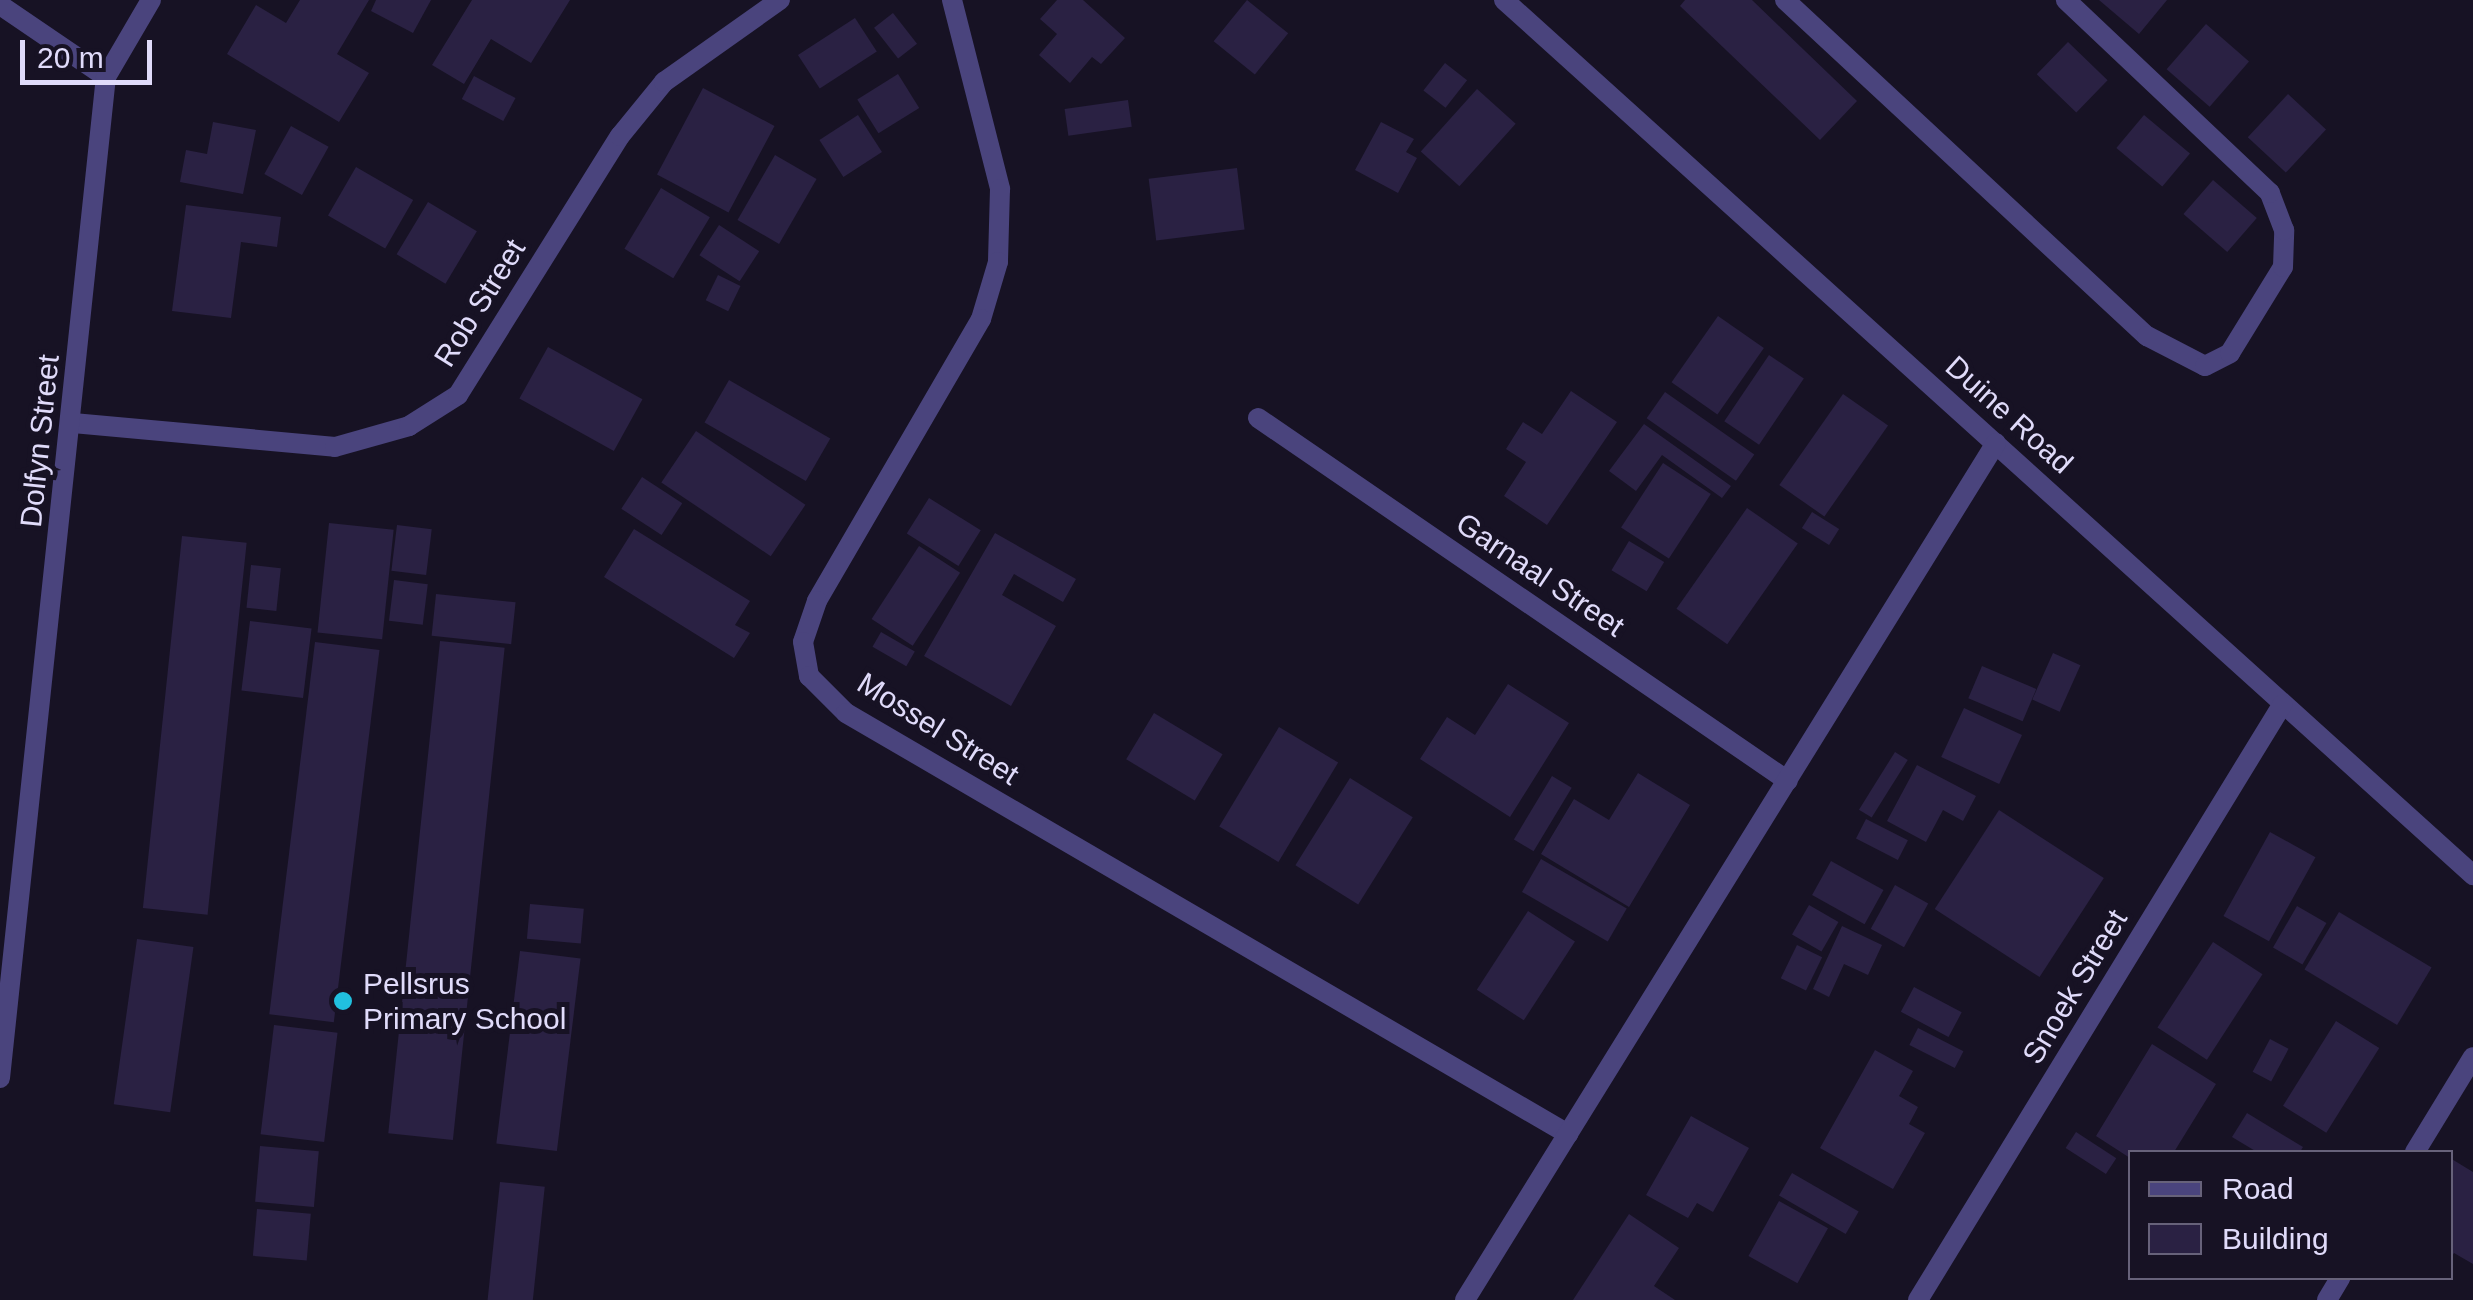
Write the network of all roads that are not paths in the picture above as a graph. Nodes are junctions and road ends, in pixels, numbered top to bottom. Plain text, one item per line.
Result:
1 (151, 0) edge
2 (780, 0) edge
3 (952, 0) edge
4 (1504, 0) edge
5 (1785, 0) edge
6 (2066, 0) edge
7 (0, 5) edge
8 (106, 77) junction
9 (1258, 418) dead end
10 (72, 422) junction
11 (1996, 443) junction
12 (2282, 705) junction
13 (1788, 781) junction
14 (2473, 875) edge
15 (2473, 1057) edge
16 (0, 1078) edge
17 (1568, 1134) junction
18 (2417, 1150) edge
19 (1465, 1300) edge
20 (1918, 1300) edge

1 - 8 street, Dolfyn Street
2 - 10 street, Rob Street
3 - 17 street, Mossel Street
4 - 11 street, Duine Road
5 - 6 street
7 - 8 street
8 - 10 street, Dolfyn Street
9 - 13 street, Garnaal Street
10 - 16 street, Dolfyn Street
11 - 12 street, Duine Road
11 - 13 street
12 - 14 street, Duine Road
12 - 20 street, Snoek Street
13 - 17 street
15 - 18 street
17 - 19 street

